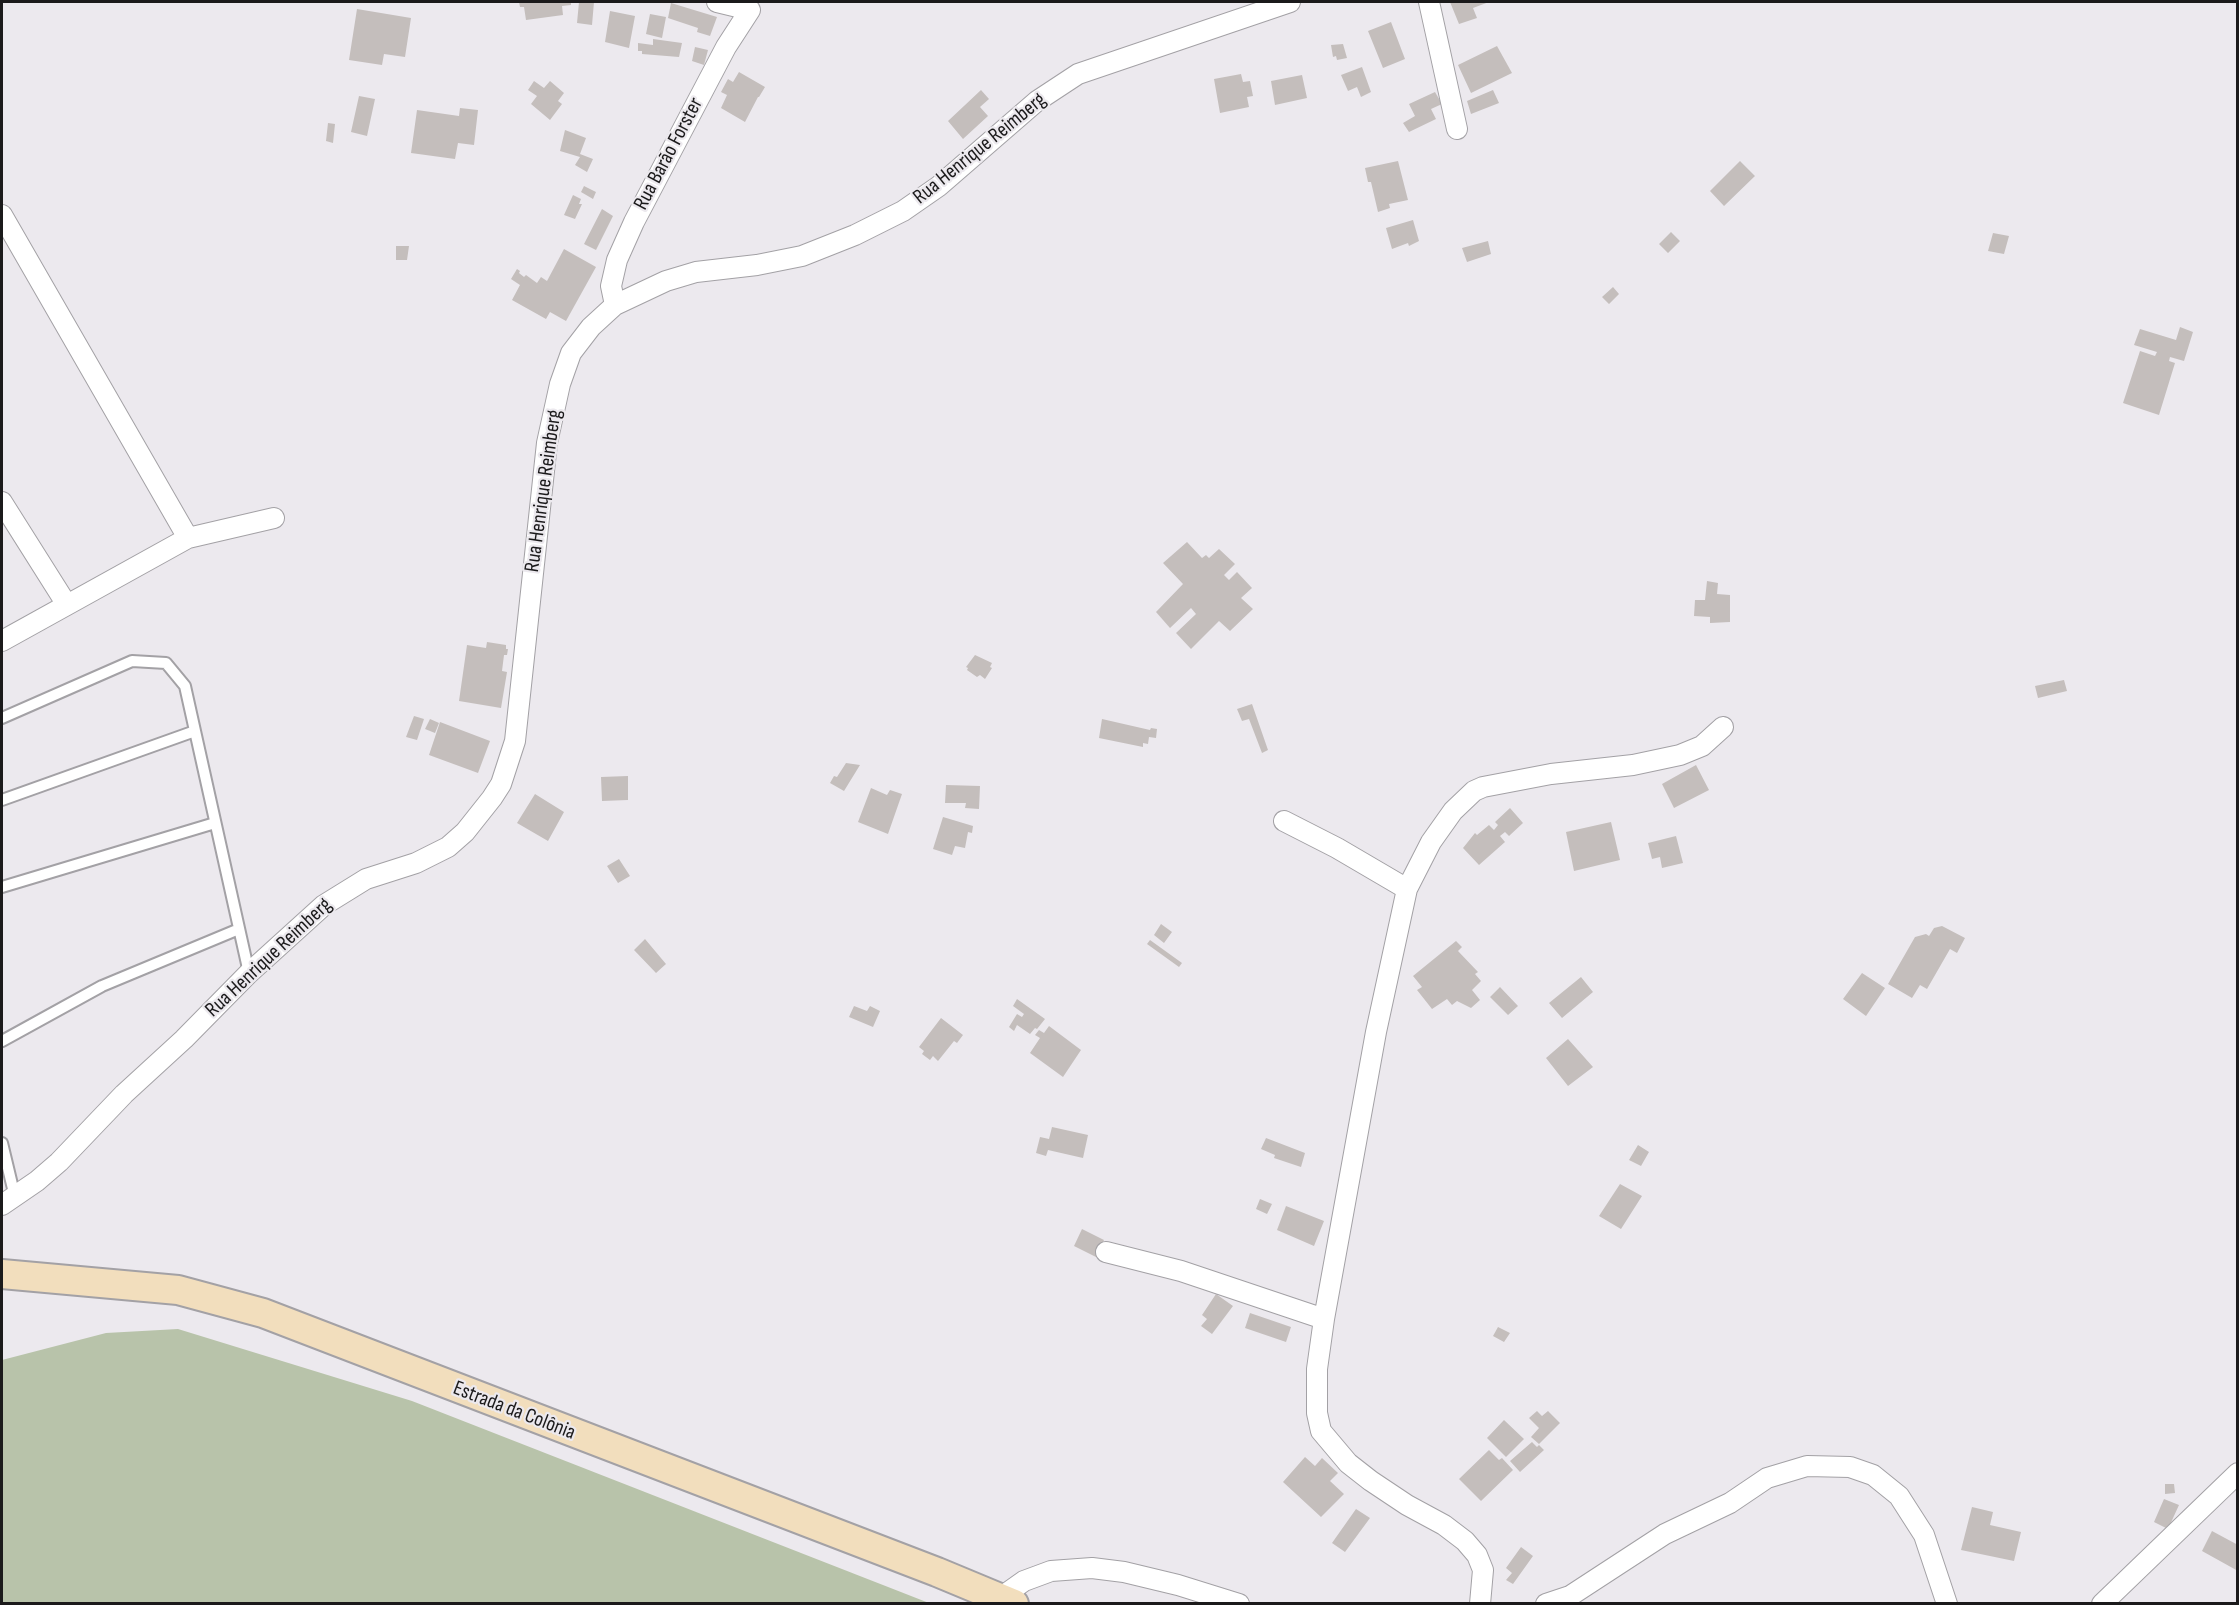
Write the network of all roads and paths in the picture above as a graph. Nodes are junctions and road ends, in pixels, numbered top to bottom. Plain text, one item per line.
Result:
1 (717, 2) edge
2 (1290, 2) edge
3 (1429, 2) edge
4 (1457, 129) dead end
5 (2, 215) edge
6 (615, 305) junction
7 (2, 502) edge
8 (274, 518) dead end
9 (188, 538) junction
10 (66, 605) junction
11 (2, 641) edge
12 (2, 718) edge
13 (1723, 727) dead end
14 (195, 730) junction
15 (2, 800) edge
16 (1284, 821) dead end
17 (215, 823) junction
18 (2, 886) edge
19 (1407, 889) junction
20 (239, 929) junction
21 (249, 973) junction
22 (2, 1041) edge
23 (2, 1143) edge
24 (8, 1201) edge
25 (1106, 1252) dead end
26 (2, 1274) edge
27 (1324, 1319) junction
28 (2238, 1473) edge
29 (1007, 1601) edge
30 (1239, 1604) edge
31 (1480, 1604) edge
32 (1546, 1604) edge
33 (1947, 1604) edge
34 (2102, 1604) edge

1 - 6 street, Rua Barão Forster
2 - 6 street, Rua Henrique Reimberg
3 - 4 street
5 - 9 street
6 - 21 street, Rua Henrique Reimberg
7 - 10 street
8 - 9 street
9 - 10 street
10 - 11 street
12 - 14 lane
13 - 19 street
14 - 15 lane
14 - 17 lane
16 - 19 street
17 - 18 lane
17 - 20 lane
19 - 27 street
20 - 21 lane
20 - 22 lane
21 - 24 street, Rua Henrique Reimberg
23 - 24 lane
25 - 27 street
26 - 29 main road, Estrada da Colônia
27 - 31 street
28 - 34 street
29 - 30 street
32 - 33 street

